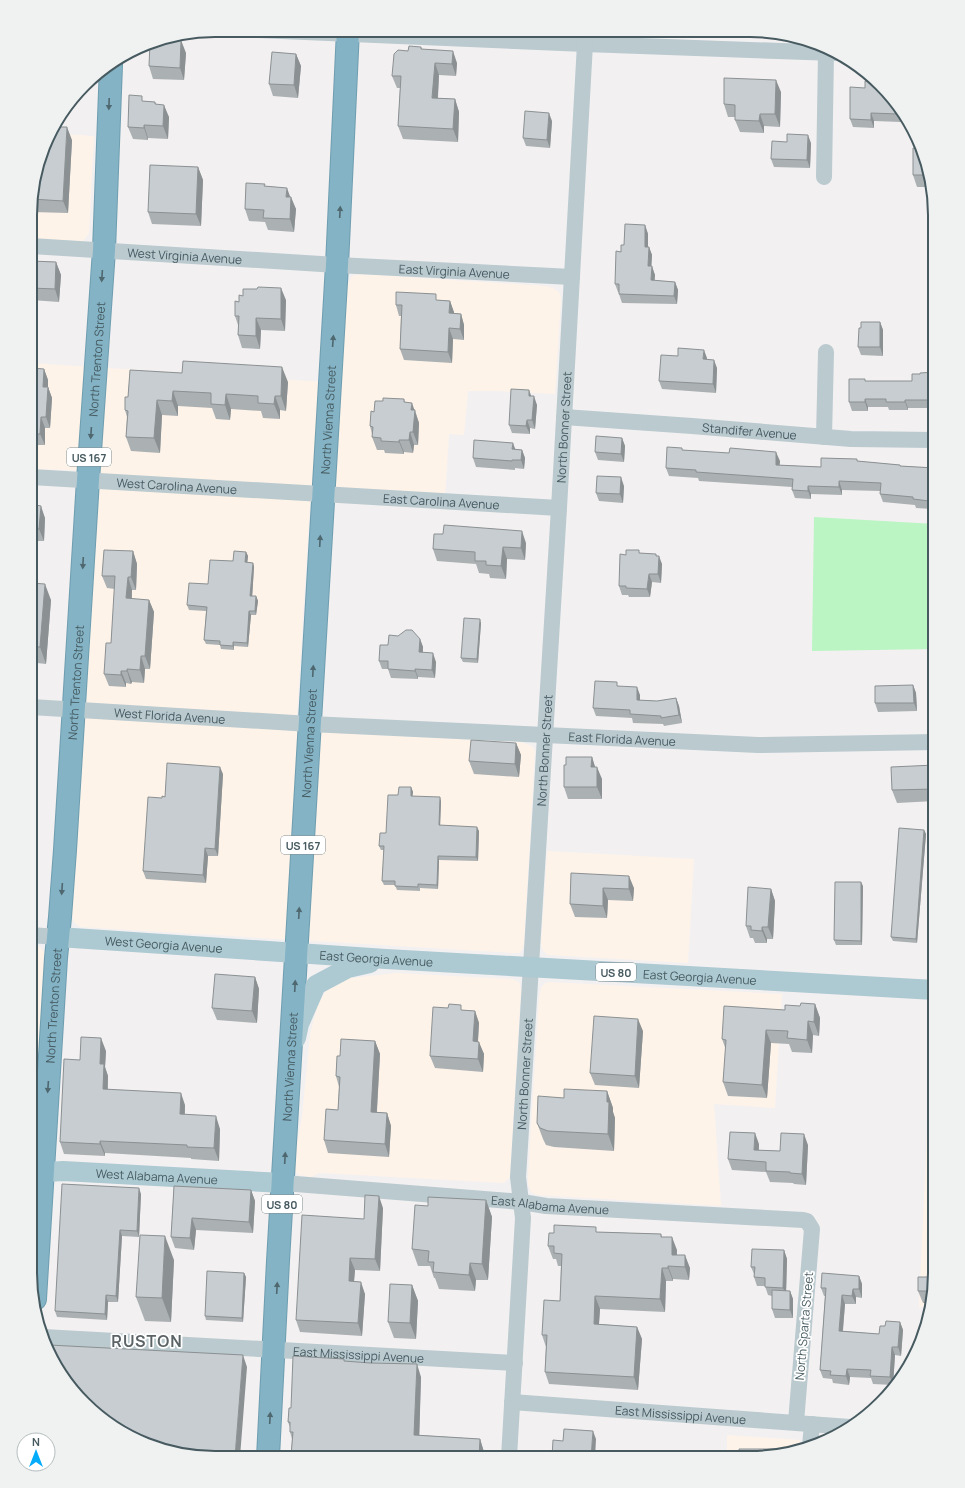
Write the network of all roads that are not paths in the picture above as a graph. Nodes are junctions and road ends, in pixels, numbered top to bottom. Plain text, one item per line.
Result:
1 (348, 37) edge
2 (447, 37) edge
3 (586, 44) junction
4 (820, 52) edge
5 (831, 56) edge
6 (111, 71) edge
7 (824, 177) dead end
8 (37, 246) edge
9 (104, 250) junction
10 (337, 265) junction
11 (572, 277) junction
12 (826, 352) dead end
13 (564, 417) junction
14 (824, 437) junction
15 (928, 440) edge
16 (37, 477) edge
17 (88, 480) junction
18 (323, 495) junction
19 (559, 508) junction
20 (37, 707) edge
21 (74, 710) junction
22 (310, 724) junction
23 (544, 736) junction
24 (928, 742) edge
25 (37, 936) edge
26 (58, 937) junction
27 (297, 952) junction
28 (386, 959) junction
29 (531, 967) junction
30 (928, 990) edge
31 (290, 1074) junction
32 (37, 1162) edge
33 (37, 1173) edge
34 (283, 1183) junction
35 (522, 1202) junction
36 (812, 1230) joint
37 (49, 1337) edge
38 (274, 1350) junction
39 (514, 1363) junction
40 (512, 1402) junction
41 (796, 1422) junction
42 (812, 1424) junction
43 (840, 1426) edge
44 (811, 1440) edge
45 (268, 1451) edge
46 (509, 1451) edge

10 -> 1 highway, North Vienna Street / US 167
2 - 3 street
3 - 4 street
3 - 11 street, North Bonner Street
5 - 7 street
6 -> 9 highway, North Trenton Street / US 167
8 - 9 street, West Virginia Avenue
9 - 10 street, West Virginia Avenue
9 -> 17 highway, North Trenton Street / US 167
10 - 11 street, East Virginia Avenue
18 -> 10 highway, North Vienna Street / US 167
11 - 13 street, North Bonner Street
12 - 14 street
13 - 14 street, Standifer Avenue
13 - 19 street, North Bonner Street
14 - 15 street, Standifer Avenue
16 - 17 street, West Carolina Avenue
17 - 18 street, West Carolina Avenue
17 -> 21 highway, North Trenton Street / US 167
18 - 19 street, East Carolina Avenue
22 -> 18 highway, North Vienna Street / US 167
19 - 23 street, North Bonner Street
20 - 21 street, West Florida Avenue
21 - 22 street, West Florida Avenue
21 -> 26 highway, North Trenton Street / US 167
22 - 23 street, East Florida Avenue
27 -> 22 highway, North Vienna Street / US 167
23 - 24 street, East Florida Avenue
23 - 29 street, North Bonner Street
25 - 26 street, West Georgia Avenue
26 - 27 main road, West Georgia Avenue / US 80
26 -> 32 highway, North Trenton Street
27 - 28 main road, East Georgia Avenue / US 80
31 -> 27 highway, North Vienna Street / US 80
28 - 29 main road, East Georgia Avenue / US 80
28 - 31 main road
29 - 30 main road, East Georgia Avenue / US 80
29 - 35 street, North Bonner Street
34 -> 31 highway, North Vienna Street / US 80
33 - 34 main road, West Alabama Avenue
34 - 35 street, East Alabama Avenue
38 -> 34 highway, North Vienna Street / US 80
35 - 36 street, East Alabama Avenue
35 - 39 street, North Bonner Street
36 - 41 street, North Sparta Street
37 - 38 street, East Mississippi Avenue
38 - 39 street, East Mississippi Avenue
45 -> 38 highway, North Vienna Street / US 80
39 - 40 street, North Bonner Street
40 - 41 street, East Mississippi Avenue
40 - 46 street, North Bonner Street
41 - 42 street, East Mississippi Avenue
42 - 43 street, East Mississippi Avenue
42 - 44 street

